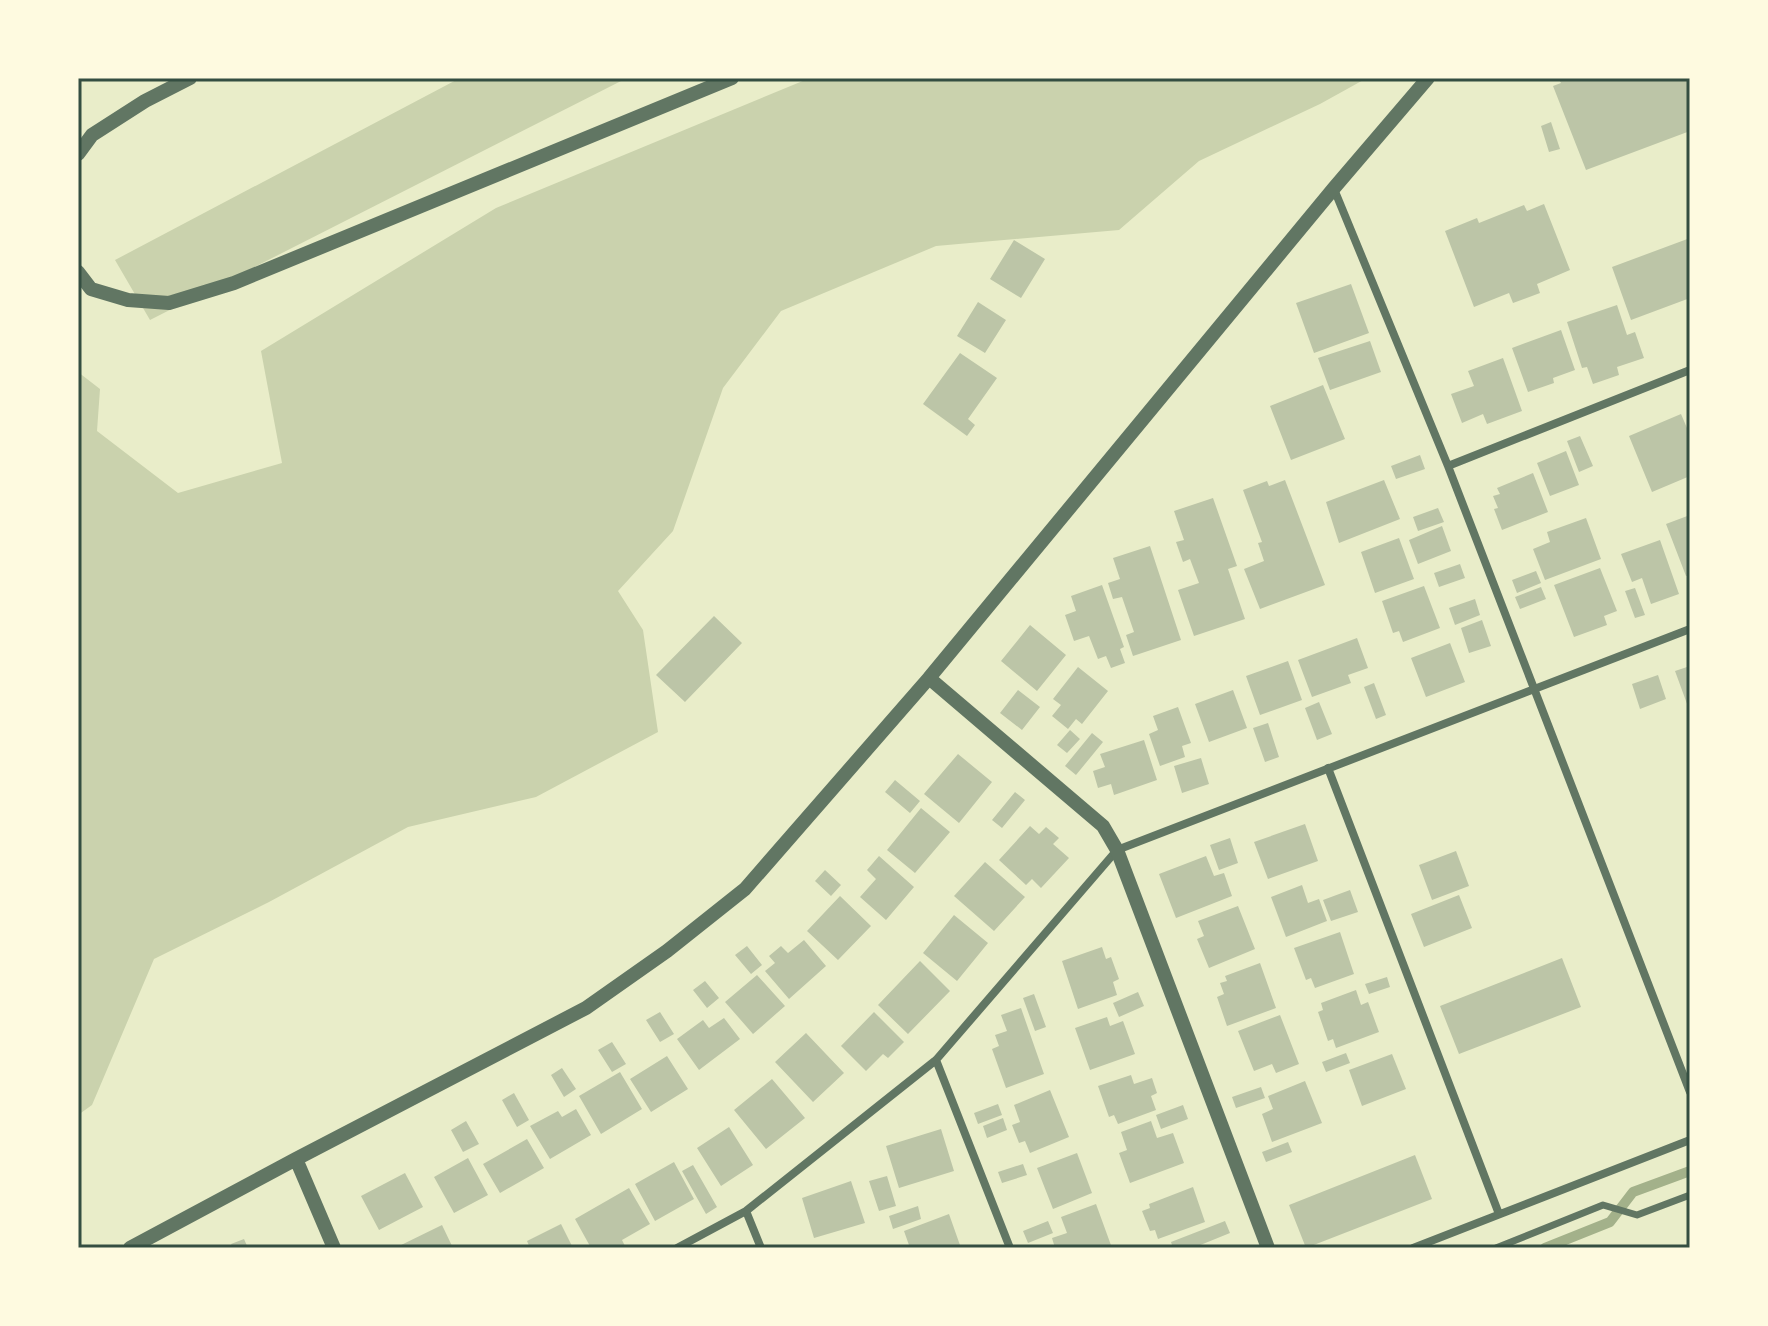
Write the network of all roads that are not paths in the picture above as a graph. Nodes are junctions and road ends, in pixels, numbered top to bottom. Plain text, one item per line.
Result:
1 (190, 78) edge
2 (732, 78) edge
3 (1428, 78) edge
4 (78, 154) edge
5 (1334, 188) junction
6 (78, 272) edge
7 (1690, 370) edge
8 (1448, 466) junction
9 (1690, 629) edge
10 (929, 678) junction
11 (1535, 690) junction
12 (1328, 768) junction
13 (1117, 850) junction
14 (936, 1060) junction
15 (1690, 1092) edge
16 (1690, 1140) edge
17 (296, 1159) junction
18 (1690, 1195) edge
19 (746, 1211) junction
20 (1499, 1214) junction
21 (130, 1248) edge
22 (334, 1248) edge
23 (677, 1248) edge
24 (761, 1248) edge
25 (1010, 1248) edge
26 (1268, 1248) edge
27 (1413, 1248) edge
28 (1496, 1248) edge

1 - 4 street
2 - 6 street
3 - 5 street
5 - 8 street
5 - 10 street
7 - 8 street
8 - 11 street
9 - 11 street
10 - 13 street
10 - 17 street
11 - 12 street
11 - 15 street
12 - 13 street
12 - 20 street
13 - 14 street
13 - 26 street
14 - 19 street
14 - 25 street
16 - 20 street
17 - 21 street
17 - 22 street
18 - 28 street
19 - 23 street
19 - 24 street
20 - 27 street

